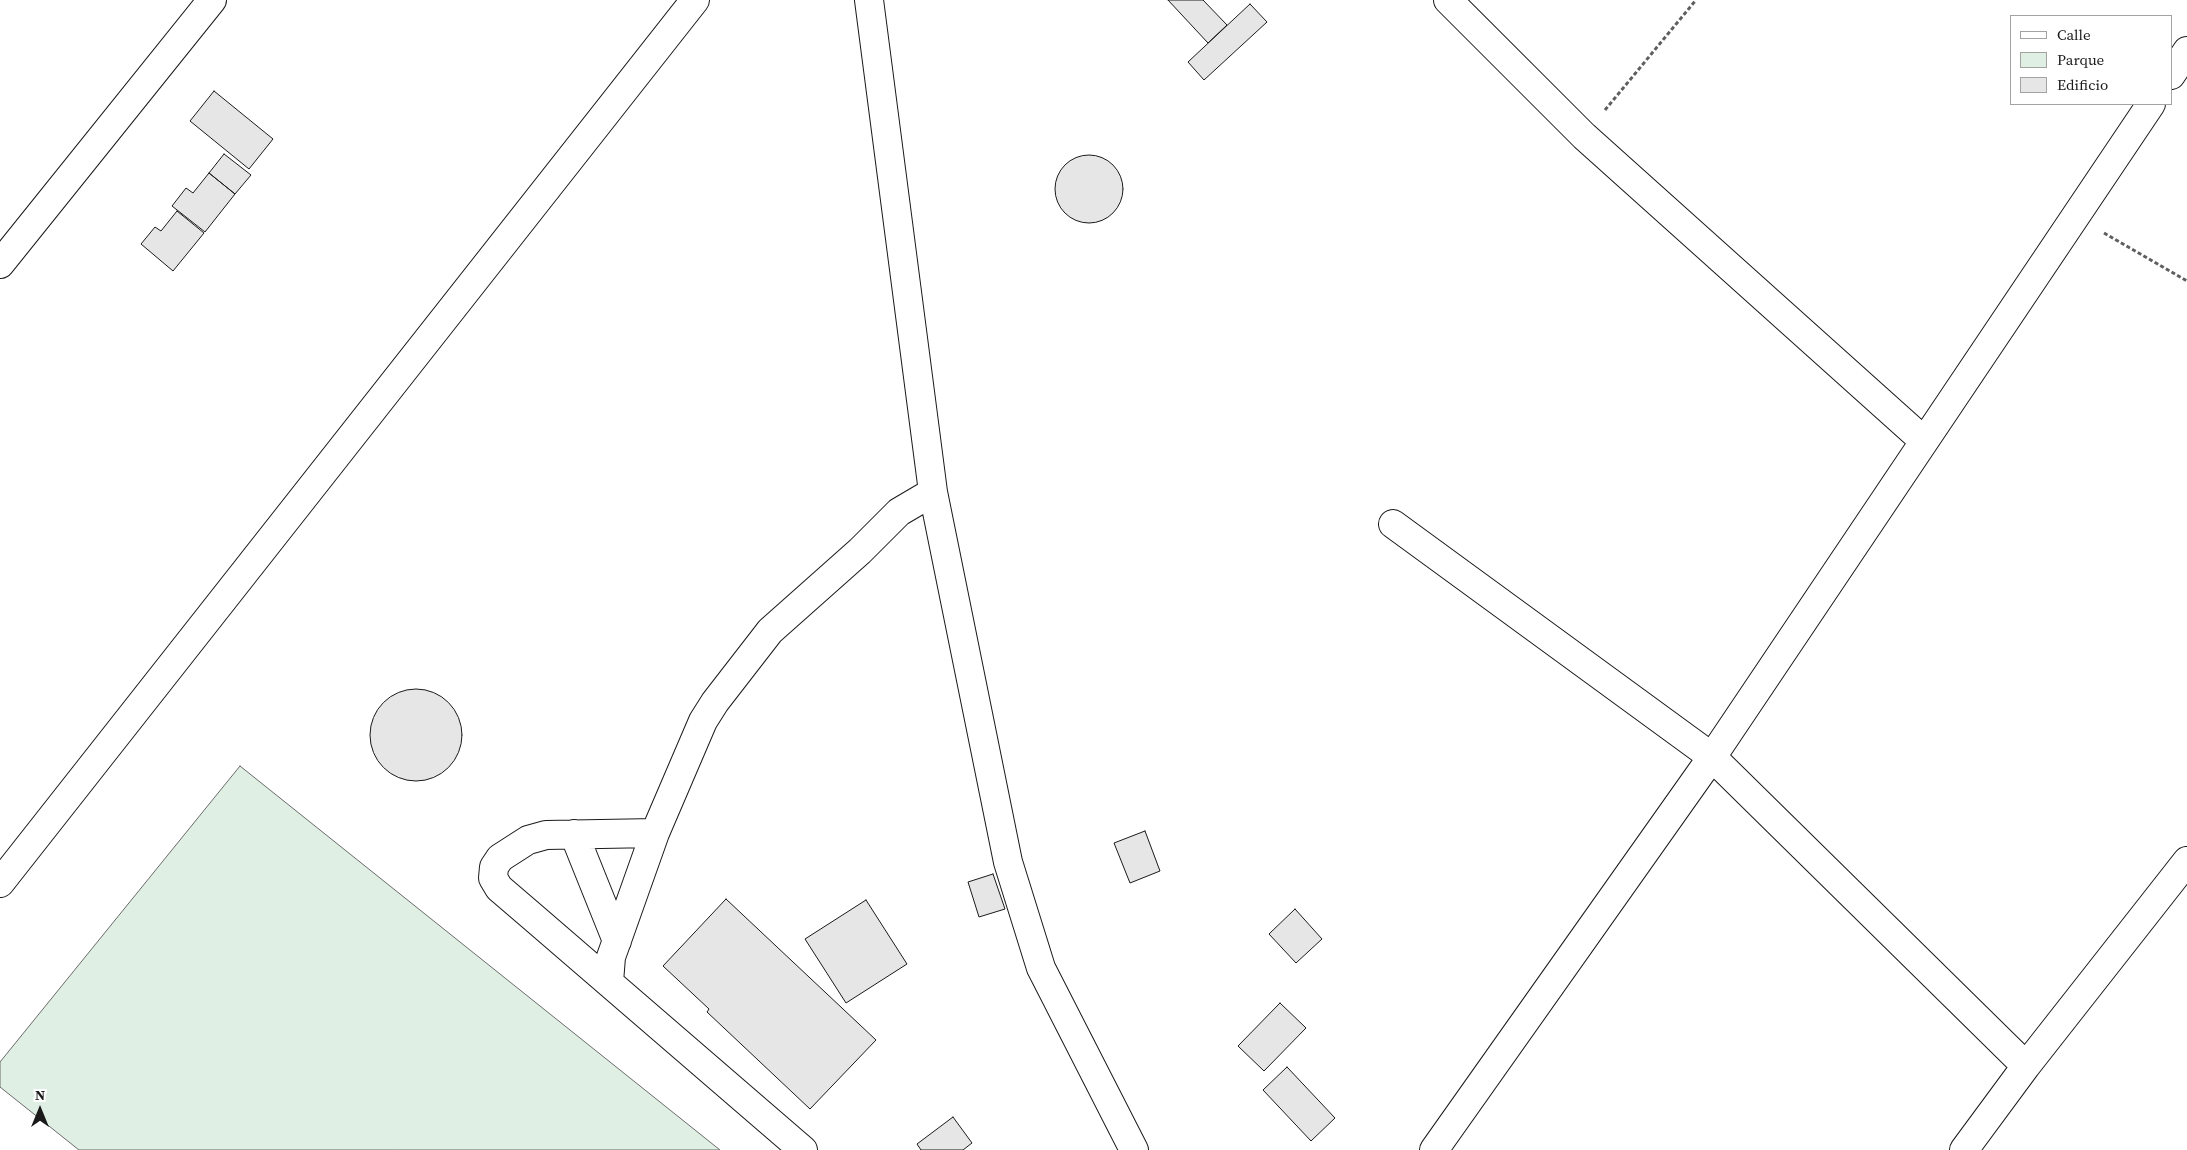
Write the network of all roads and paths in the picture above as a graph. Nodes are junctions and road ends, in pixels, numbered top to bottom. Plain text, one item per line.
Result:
1 (212, 0) edge
2 (695, 0) edge
3 (869, 0) edge
4 (1448, 0) edge
5 (1696, 0) edge
6 (2187, 50) edge
7 (2172, 73) edge
8 (2150, 105) edge
9 (1584, 136) junction
10 (2075, 217) junction
11 (0, 264) edge
12 (2187, 281) edge
13 (1924, 441) junction
14 (933, 492) junction
15 (1393, 524) dead end
16 (1712, 757) junction
17 (655, 833) junction
18 (574, 834) junction
19 (2187, 861) edge
20 (0, 884) edge
21 (617, 941) junction
22 (609, 982) junction
23 (2026, 1066) junction
24 (804, 1150) edge
25 (1134, 1150) edge
26 (1434, 1150) edge
27 (1964, 1150) edge

1 - 11 street
2 - 20 street
3 - 14 street
4 - 9 street
5 - 9 path
6 - 7 street
8 - 10 street
9 - 13 street
10 - 12 path
10 - 13 street
13 - 16 street
14 - 17 street
14 - 25 street
15 - 16 street
16 - 23 street
16 - 26 street
17 - 18 street
17 - 21 street
18 - 21 street
18 - 22 street
19 - 23 street
21 - 22 street
22 - 24 street
23 - 27 street

